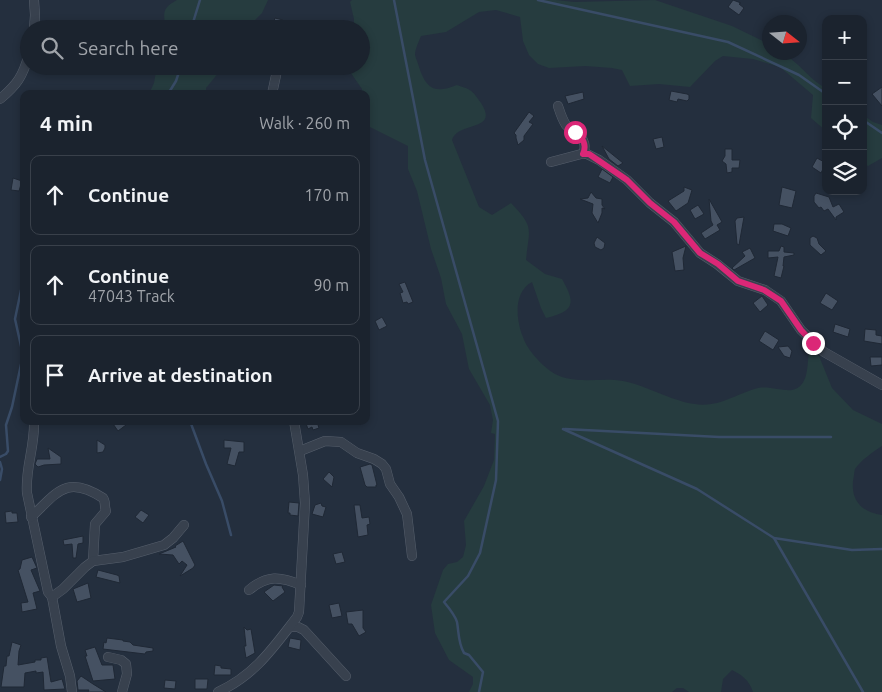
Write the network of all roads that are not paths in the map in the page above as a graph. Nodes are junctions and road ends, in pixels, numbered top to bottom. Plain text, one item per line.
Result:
1 (34, 0) edge
2 (35, 20) edge
3 (23, 75) edge
4 (276, 75) edge
5 (273, 90) edge
6 (0, 100) edge
7 (558, 106) dead end
8 (583, 154) junction
9 (551, 162) dead end
10 (882, 385) edge
11 (34, 425) edge
12 (295, 425) edge
13 (300, 451) junction
14 (31, 518) junction
15 (184, 525) dead end
16 (412, 556) dead end
17 (93, 561) junction
18 (301, 585) junction
19 (249, 590) dead end
20 (52, 597) junction
21 (290, 627) junction
22 (108, 657) dead end
23 (346, 676) dead end
24 (72, 692) edge
25 (122, 692) edge
26 (218, 692) edge

1 - 2 street
3 - 6 street
4 - 5 street
7 - 8 street
8 - 9 street
8 - 10 street
11 - 14 street
12 - 13 street
13 - 16 street
13 - 18 street
14 - 17 street
14 - 20 street
15 - 17 street
17 - 20 street
18 - 19 street
18 - 21 street
20 - 24 street
21 - 23 street
21 - 26 street
22 - 25 street

